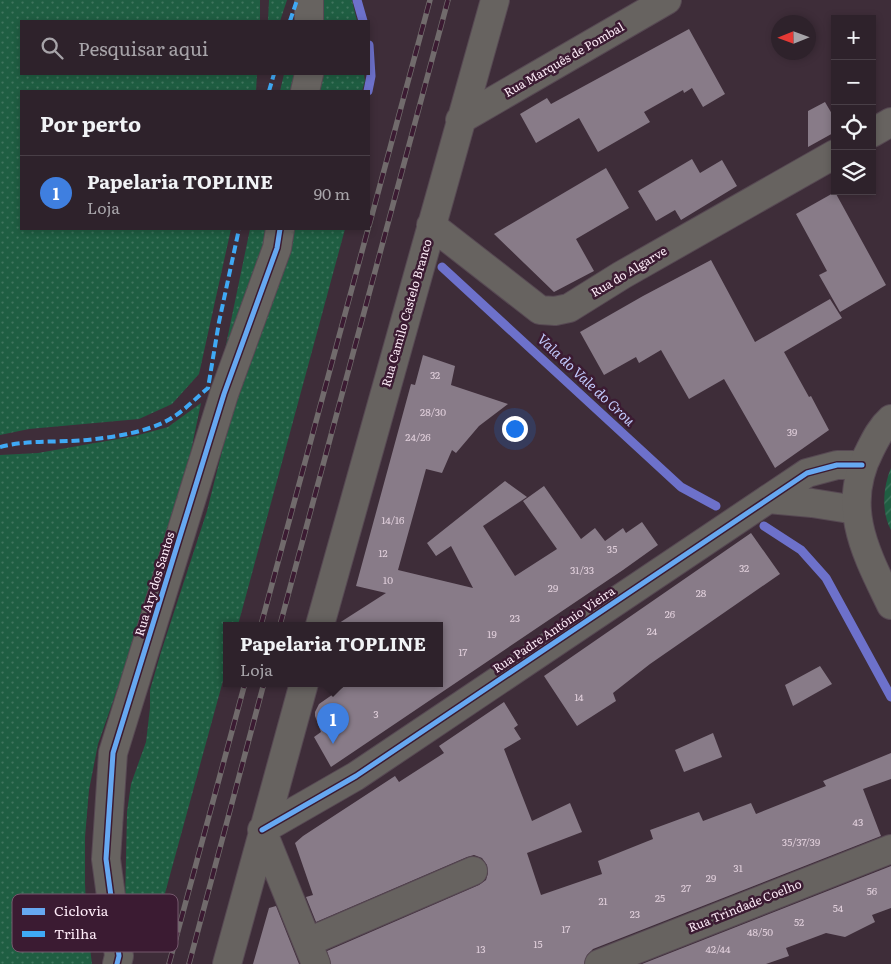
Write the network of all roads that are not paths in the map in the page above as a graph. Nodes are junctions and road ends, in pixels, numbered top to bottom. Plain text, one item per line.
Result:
1 (309, 0) edge
2 (495, 0) edge
3 (667, 0) edge
4 (309, 20) edge
5 (308, 75) edge
6 (305, 90) edge
7 (460, 120) junction
8 (891, 122) edge
9 (876, 130) edge
10 (831, 156) edge
11 (431, 225) junction
12 (280, 230) edge
13 (891, 418) edge
14 (862, 464) junction
15 (768, 499) junction
16 (856, 510) junction
17 (891, 605) edge
18 (321, 622) edge
19 (303, 687) edge
20 (262, 830) junction
21 (891, 849) edge
22 (473, 871) dead end
23 (110, 894) edge
24 (312, 953) edge
25 (227, 964) edge
26 (599, 964) edge

1 - 4 street
2 - 7 street, Rua Camilo Castelo Branco
3 - 7 street, Rua Marquês de Pombal
5 - 6 street
7 - 11 street, Rua Camilo Castelo Branco
8 - 9 street
10 - 11 street, Rua do Algarve
11 - 18 street, Rua Camilo Castelo Branco
12 - 23 street, Rua Ary dos Santos
13 - 14 street
14 - 15 street, Rua Padre António Vieira
14 - 16 street
15 - 16 street
15 - 20 street, Rua Padre António Vieira
16 - 17 street
19 - 20 street
20 - 24 street
20 - 25 street
21 - 26 street, Rua Trindade Coelho
22 - 24 street

